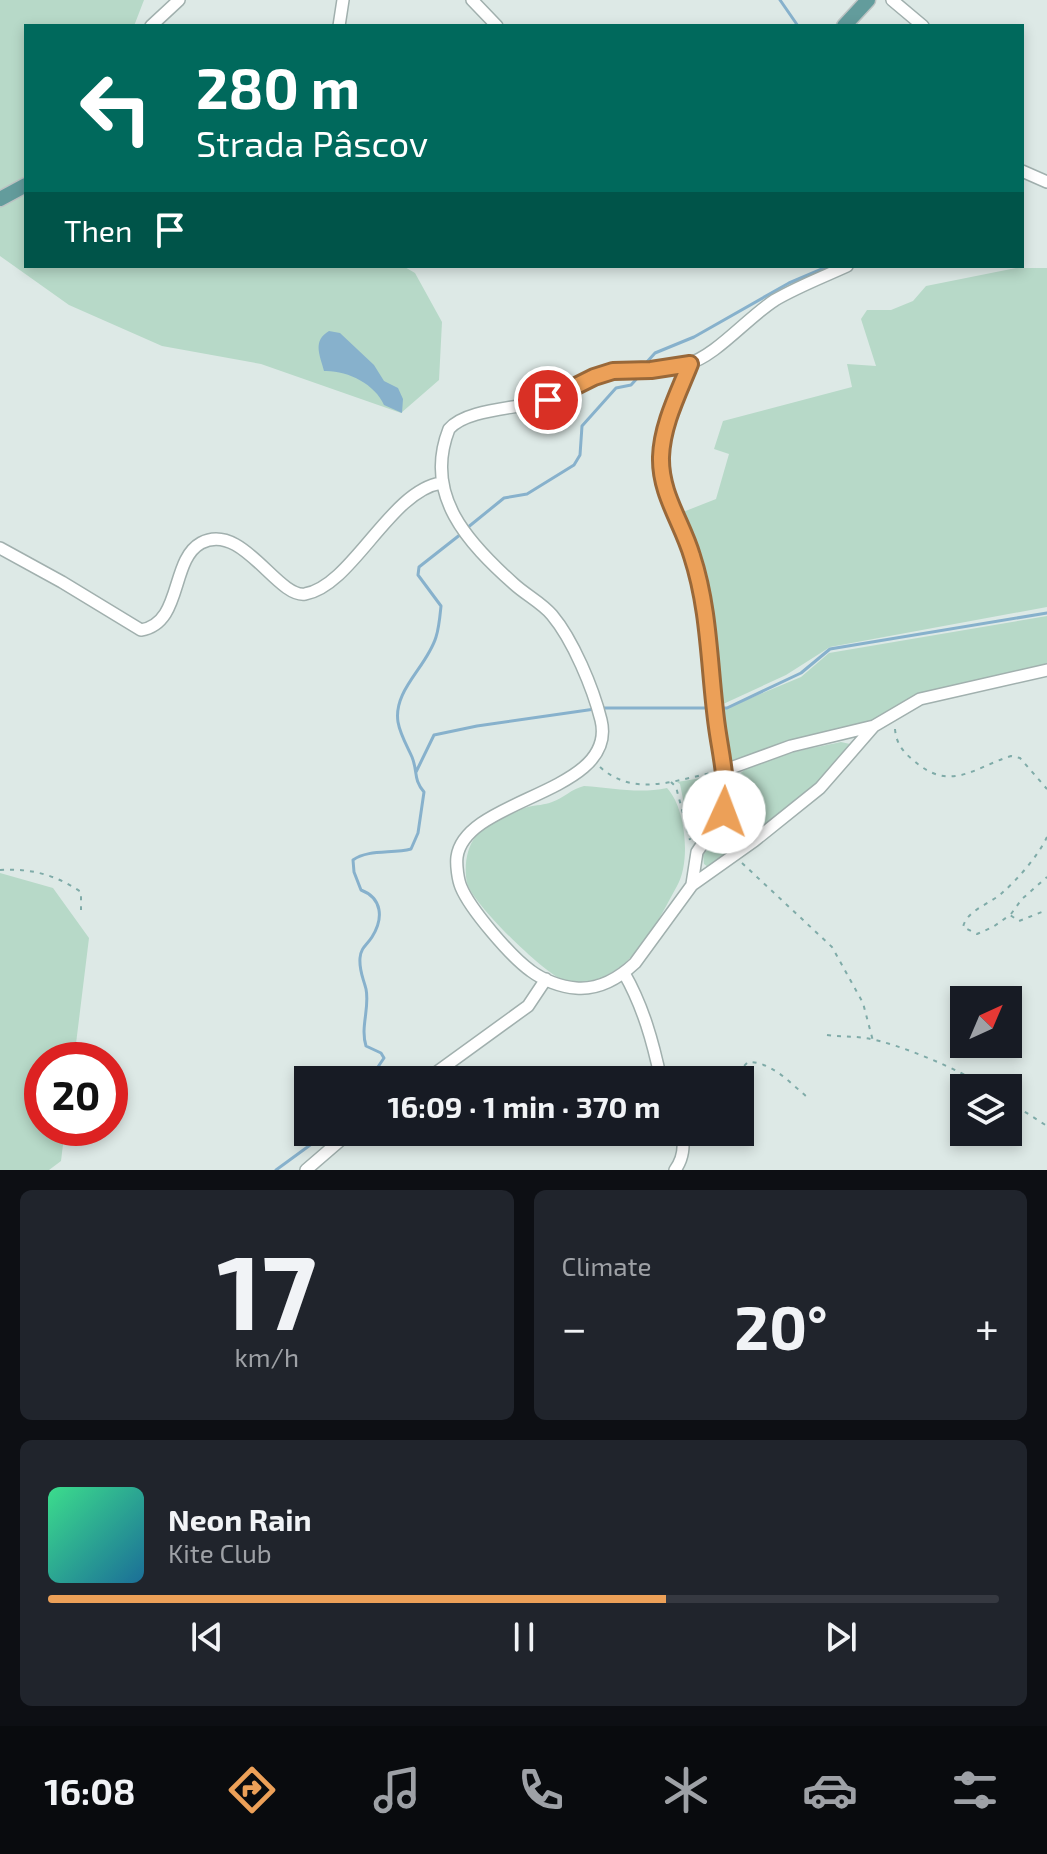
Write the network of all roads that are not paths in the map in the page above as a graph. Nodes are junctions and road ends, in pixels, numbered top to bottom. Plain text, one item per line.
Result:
1 (179, 0) edge
2 (343, 0) edge
3 (472, 0) edge
4 (868, 0) edge
5 (892, 0) edge
6 (153, 24) edge
7 (339, 24) edge
8 (495, 24) edge
9 (846, 24) edge
10 (921, 24) edge
11 (1024, 172) edge
12 (1047, 182) edge
13 (24, 186) edge
14 (0, 199) edge
15 (843, 268) edge
16 (690, 364) junction
17 (441, 483) junction
18 (0, 548) edge
19 (1047, 670) edge
20 (874, 726) junction
21 (725, 770) junction
22 (692, 885) junction
23 (624, 973) junction
24 (546, 979) junction
25 (445, 1066) edge
26 (657, 1066) edge
27 (332, 1146) edge
28 (683, 1146) edge
29 (306, 1170) edge
30 (675, 1170) edge

1 - 6 street
2 - 7 street
3 - 8 street
4 - 9 main road
5 - 10 street
11 - 12 street
13 - 14 main road
15 - 16 street
16 - 17 street
16 - 21 street
17 - 18 street
17 - 24 street
19 - 20 street
20 - 21 street
20 - 22 street
21 - 22 street
22 - 23 street
23 - 24 street
23 - 26 street
24 - 25 street
27 - 29 street
28 - 30 street

